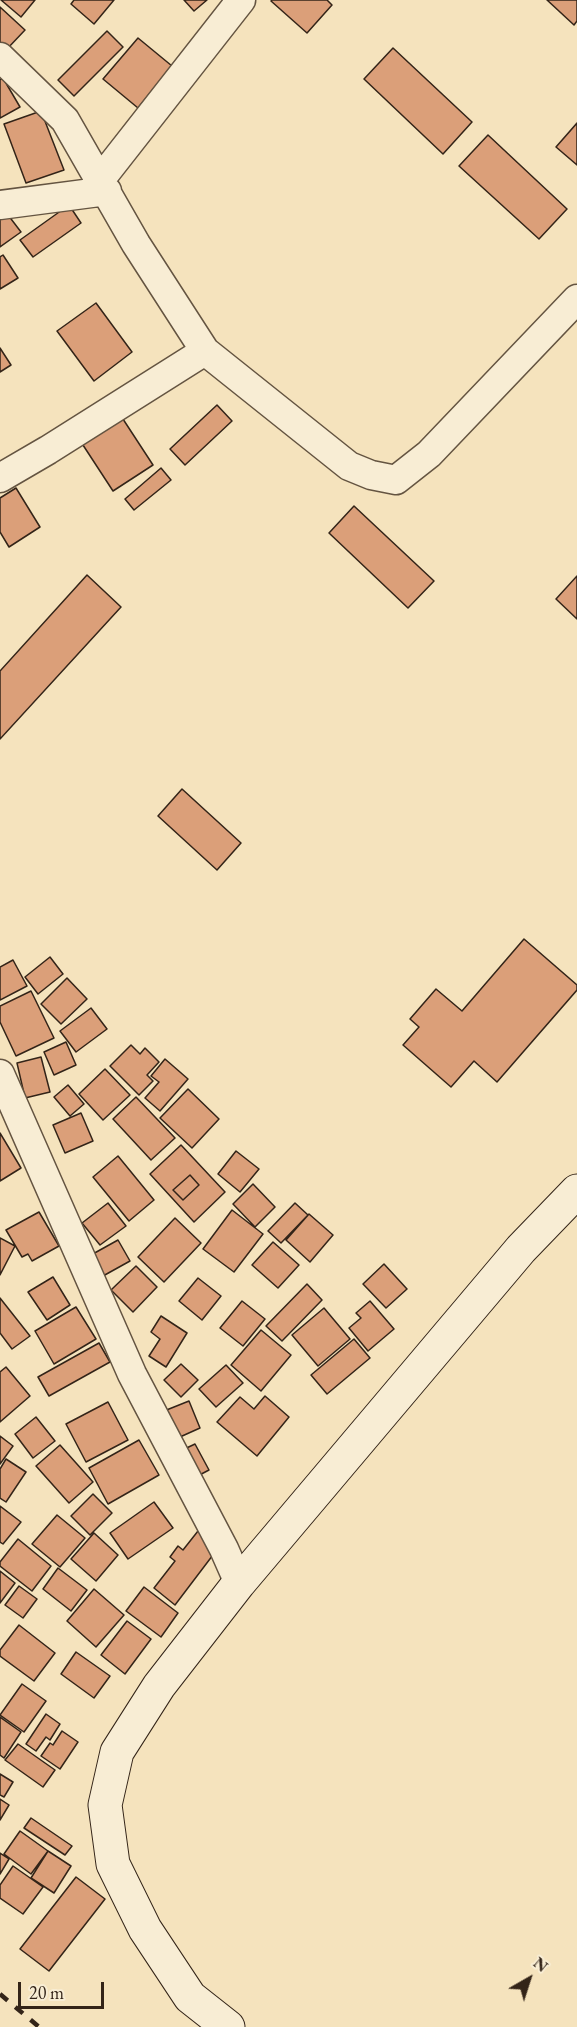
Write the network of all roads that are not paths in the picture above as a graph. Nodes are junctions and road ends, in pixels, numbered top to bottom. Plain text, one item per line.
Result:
1 (242, 0) edge
2 (0, 57) edge
3 (103, 186) junction
4 (0, 205) edge
5 (577, 299) edge
6 (205, 351) junction
7 (0, 478) edge
8 (0, 1074) edge
9 (577, 1191) edge
10 (239, 1583) junction
11 (228, 2027) edge

1 - 3 street
2 - 3 street
3 - 4 street
3 - 6 street
5 - 6 street
6 - 7 street
8 - 10 street
9 - 10 street
10 - 11 street

